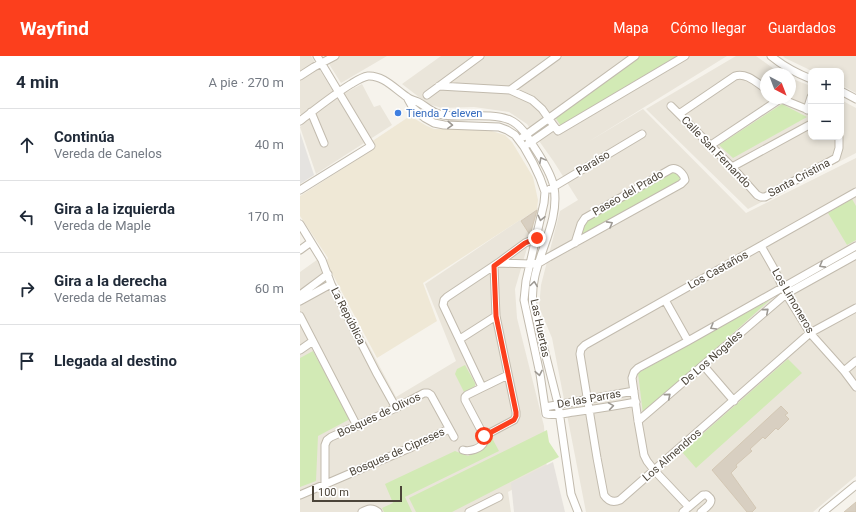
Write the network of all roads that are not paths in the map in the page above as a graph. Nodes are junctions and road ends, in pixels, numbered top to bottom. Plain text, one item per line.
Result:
1 (317, 56) edge
2 (335, 56) edge
3 (480, 56) edge
4 (557, 56) edge
5 (634, 56) edge
6 (685, 56) edge
7 (771, 56) edge
8 (321, 63) junction
9 (300, 76) edge
10 (808, 78) edge
11 (760, 85) edge
12 (439, 86) junction
13 (510, 90) junction
14 (338, 92) junction
15 (844, 93) edge
16 (427, 95) dead end
17 (408, 98) junction
18 (856, 99) edge
19 (771, 104) edge
20 (793, 104) edge
21 (672, 106) dead end
22 (808, 111) edge
23 (311, 112) junction
24 (679, 114) junction
25 (548, 118) junction
26 (300, 121) edge
27 (554, 126) junction
28 (808, 126) edge
29 (526, 134) junction
30 (642, 134) dead end
31 (519, 140) junction
32 (839, 140) edge
33 (531, 142) junction
34 (324, 144) dead end
35 (711, 145) junction
36 (524, 147) junction
37 (732, 167) junction
38 (554, 187) junction
39 (300, 190) edge
40 (545, 192) junction
41 (856, 192) edge
42 (761, 197) joint
43 (300, 224) edge
44 (537, 238) junction
45 (311, 242) junction
46 (575, 242) junction
47 (761, 246) junction
48 (856, 246) edge
49 (300, 250) edge
50 (856, 255) edge
51 (538, 263) junction
52 (496, 264) junction
53 (530, 264) junction
54 (328, 274) junction
55 (331, 284) junction
56 (785, 291) junction
57 (300, 295) edge
58 (665, 300) junction
59 (300, 302) edge
60 (856, 308) edge
61 (300, 316) edge
62 (496, 316) junction
63 (810, 333) junction
64 (460, 339) junction
65 (313, 341) junction
66 (688, 341) junction
67 (581, 349) joint
68 (300, 350) edge
69 (856, 361) edge
70 (703, 365) junction
71 (844, 371) junction
72 (508, 375) junction
73 (482, 387) junction
74 (856, 387) edge
75 (634, 391) junction
76 (588, 399) junction
77 (734, 401) junction
78 (636, 402) junction
79 (558, 404) junction
80 (545, 407) junction
81 (396, 408) junction
82 (589, 409) junction
83 (548, 414) joint
84 (559, 414) junction
85 (638, 421) junction
86 (356, 426) junction
87 (449, 428) junction
88 (484, 436) junction
89 (454, 437) dead end
90 (463, 450) dead end
91 (654, 470) junction
92 (325, 484) junction
93 (856, 485) edge
94 (300, 495) edge
95 (499, 497) dead end
96 (689, 506) junction
97 (377, 511) edge
98 (362, 512) edge
99 (469, 512) edge
100 (578, 512) edge
101 (683, 512) edge
102 (701, 512) edge
103 (823, 512) edge

1 - 8 street
2 - 8 street
3 - 12 street
4 - 13 street
5 - 25 street
6 - 27 street
7 - 10 street
8 - 9 street
8 - 14 street
11 - 24 street
12 - 13 street
12 - 16 street
13 - 25 street
14 - 17 street, Las Huertas
14 - 23 street, Las Huertas
14 - 39 street
15 - 18 street
17 - 29 street, Las Huertas
17 -> 31 street, Las Huertas
19 - 35 street
20 - 22 street
21 - 24 street, Calle San Fernando
23 - 26 street, Las Huertas
23 - 34 street
24 - 35 street, Calle San Fernando
25 - 27 street
25 - 29 street
27 - 33 street
28 - 37 street
29 - 31 street
29 - 33 street, Las Huertas
30 - 38 street, Paraíso
31 - 36 street, Las Huertas
32 - 42 street, Santa Cristina
33 - 36 street
38 -> 33 street, Las Huertas
35 - 37 street, Calle San Fernando
36 - 40 street, Las Huertas
37 - 42 street, Calle San Fernando
38 - 40 street, Paraíso
38 - 51 street, Las Huertas
40 -> 44 street, Las Huertas
41 - 47 street, Los Castaños
43 - 45 street, La República
44 - 52 street
44 - 53 street, Las Huertas
45 - 49 street
45 - 54 street, La República
46 -> 46 street, Paseo del Prado
46 - 51 street, Paseo del Prado
47 - 56 street, Los Limoneros
47 - 58 street, Los Castaños
48 -> 56 street
50 - 56 street
51 - 53 street, Paseo del Prado
79 -> 51 street, Las Huertas
52 - 53 street, Paseo del Prado
52 - 62 street
52 - 64 street
53 -> 80 street, Las Huertas
54 - 55 street, La República
54 - 57 street
55 - 59 street
55 - 81 street, La República
56 - 63 street, Los Limoneros
56 -> 66 street, De Los Nogales
70 -> 56 street, De Los Nogales
58 - 66 street
58 - 67 street, Los Castaños
60 - 63 street, Los Almendros
61 - 65 street
62 - 64 street
62 - 72 street
63 - 71 street, Los Limoneros
63 - 77 street, Los Almendros
64 - 73 street
65 - 68 street
65 - 86 street
66 - 75 street, De Los Nogales
67 - 76 street, Los Almendros
69 - 71 street
70 - 77 street
85 -> 70 street, De Los Nogales
71 - 74 street, Los Limoneros
72 - 73 street
72 - 88 street
73 - 88 street
75 - 76 street, De las Parras
75 - 78 street
76 - 79 street, De las Parras
76 - 82 street, Los Almendros
77 - 91 street, Los Almendros
82 -> 78 street, De las Parras
78 - 85 street
79 - 80 street, De las Parras
79 - 84 street, Las Huertas
80 - 83 street, Las Huertas
81 - 86 street, Bosques de Olivos
81 - 87 street, Bosques de Olivos
82 - 84 street, De las Parras
82 - 91 street, Los Almendros
83 - 84 street, De las Parras
84 - 100 street, Las Huertas
85 - 91 street
86 - 92 street, Bosques de Olivos
87 - 89 street
87 - 92 street, Bosques de Cipreses
88 - 90 street
91 - 96 street
92 - 94 street, Bosques de Cipreses
93 - 103 street
95 - 99 street
96 - 101 street
96 - 102 street
97 - 98 street

